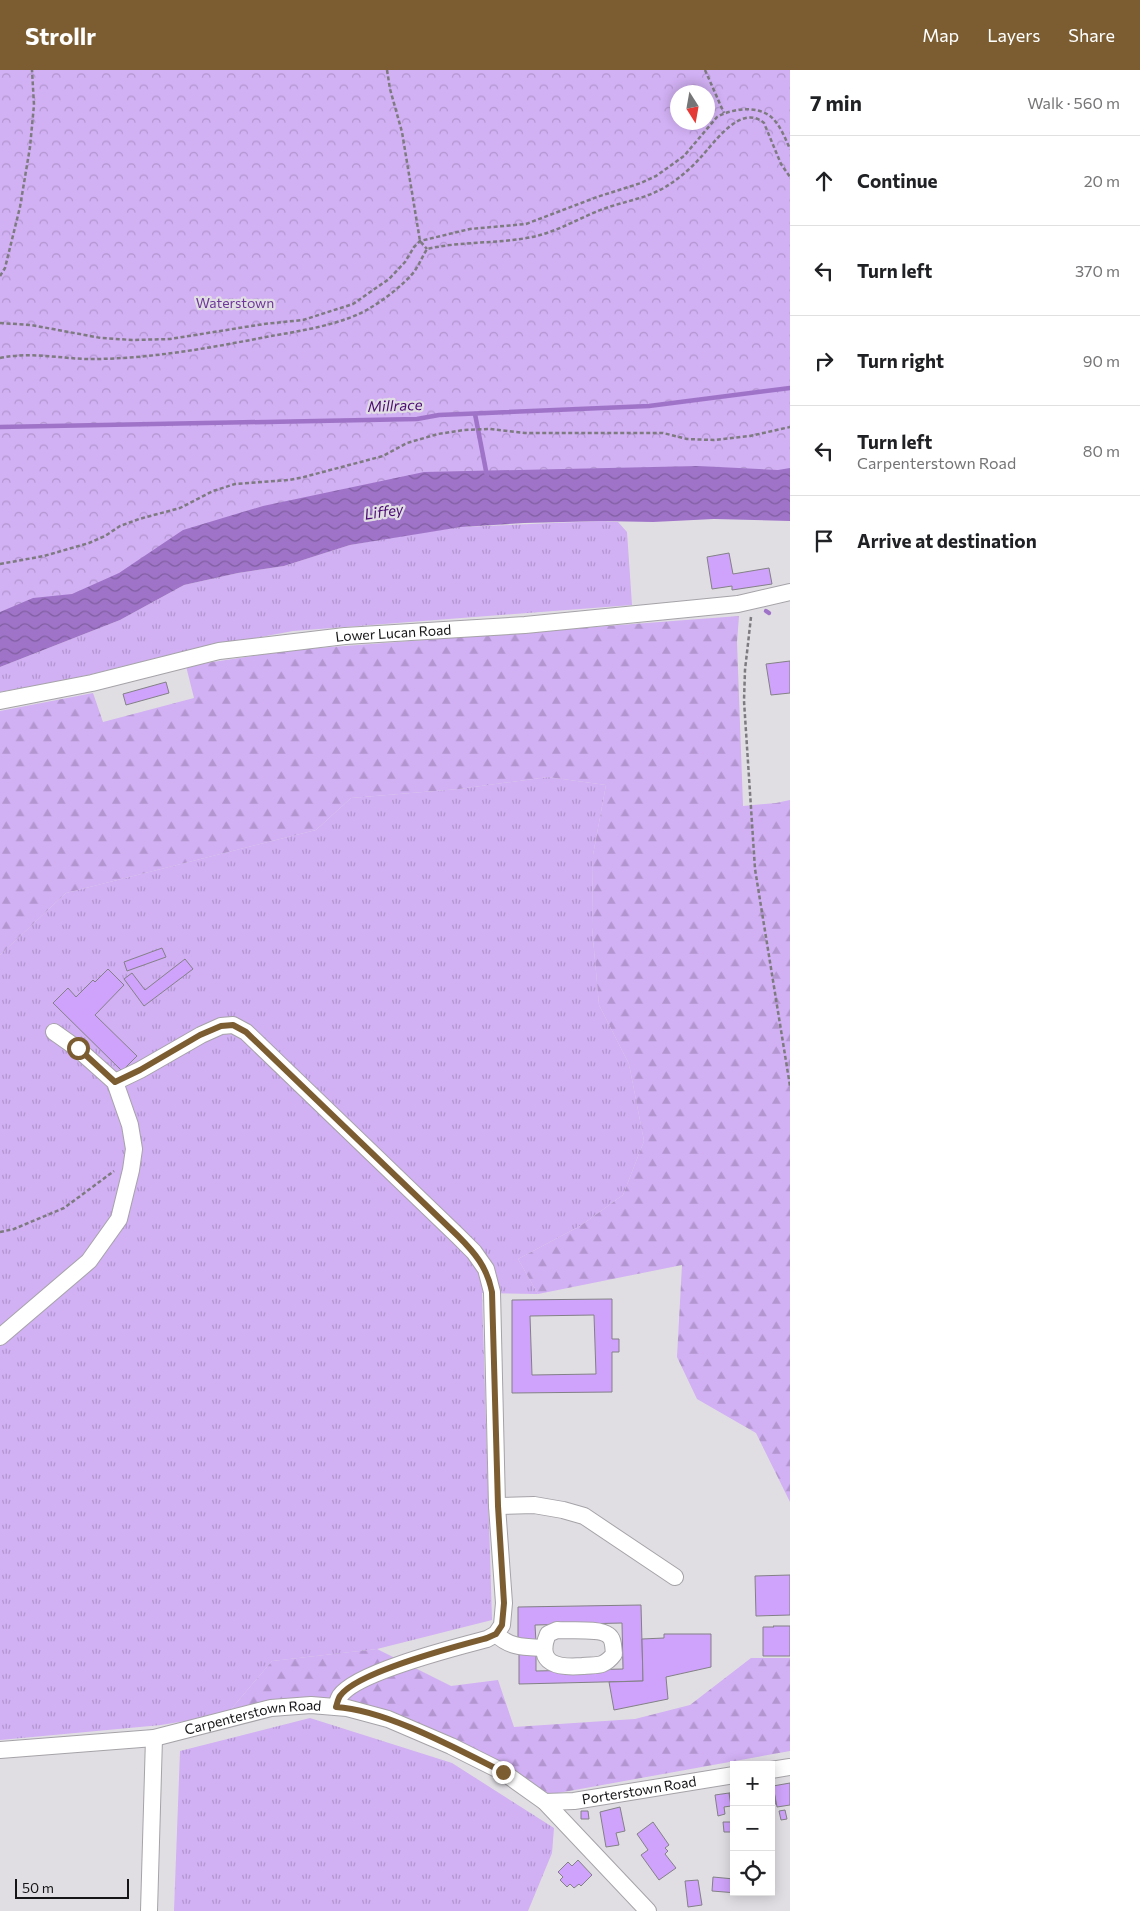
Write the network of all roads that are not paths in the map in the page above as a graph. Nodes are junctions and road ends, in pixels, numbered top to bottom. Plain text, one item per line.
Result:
1 (790, 592) edge
2 (0, 701) edge
3 (54, 1032) dead end
4 (115, 1082) junction
5 (0, 1337) edge
6 (498, 1506) junction
7 (675, 1577) dead end
8 (496, 1634) junction
9 (544, 1648) dead end
10 (336, 1707) junction
11 (154, 1738) junction
12 (0, 1750) edge
13 (790, 1768) edge
14 (775, 1770) edge
15 (730, 1776) edge
16 (545, 1802) junction
17 (149, 1911) edge
18 (648, 1911) edge

1 - 2 street, Lower Lucan Road
3 - 4 street
4 - 5 street
4 - 6 street
6 - 7 street
6 - 8 street
8 - 9 street
8 - 10 street
10 - 11 street, Carpenterstown Road
10 - 16 street, Carpenterstown Road
11 - 12 street, Carpenterstown Road
11 - 17 street
13 - 14 street
15 - 16 street, Porterstown Road
16 - 18 street, Carpenterstown Road

